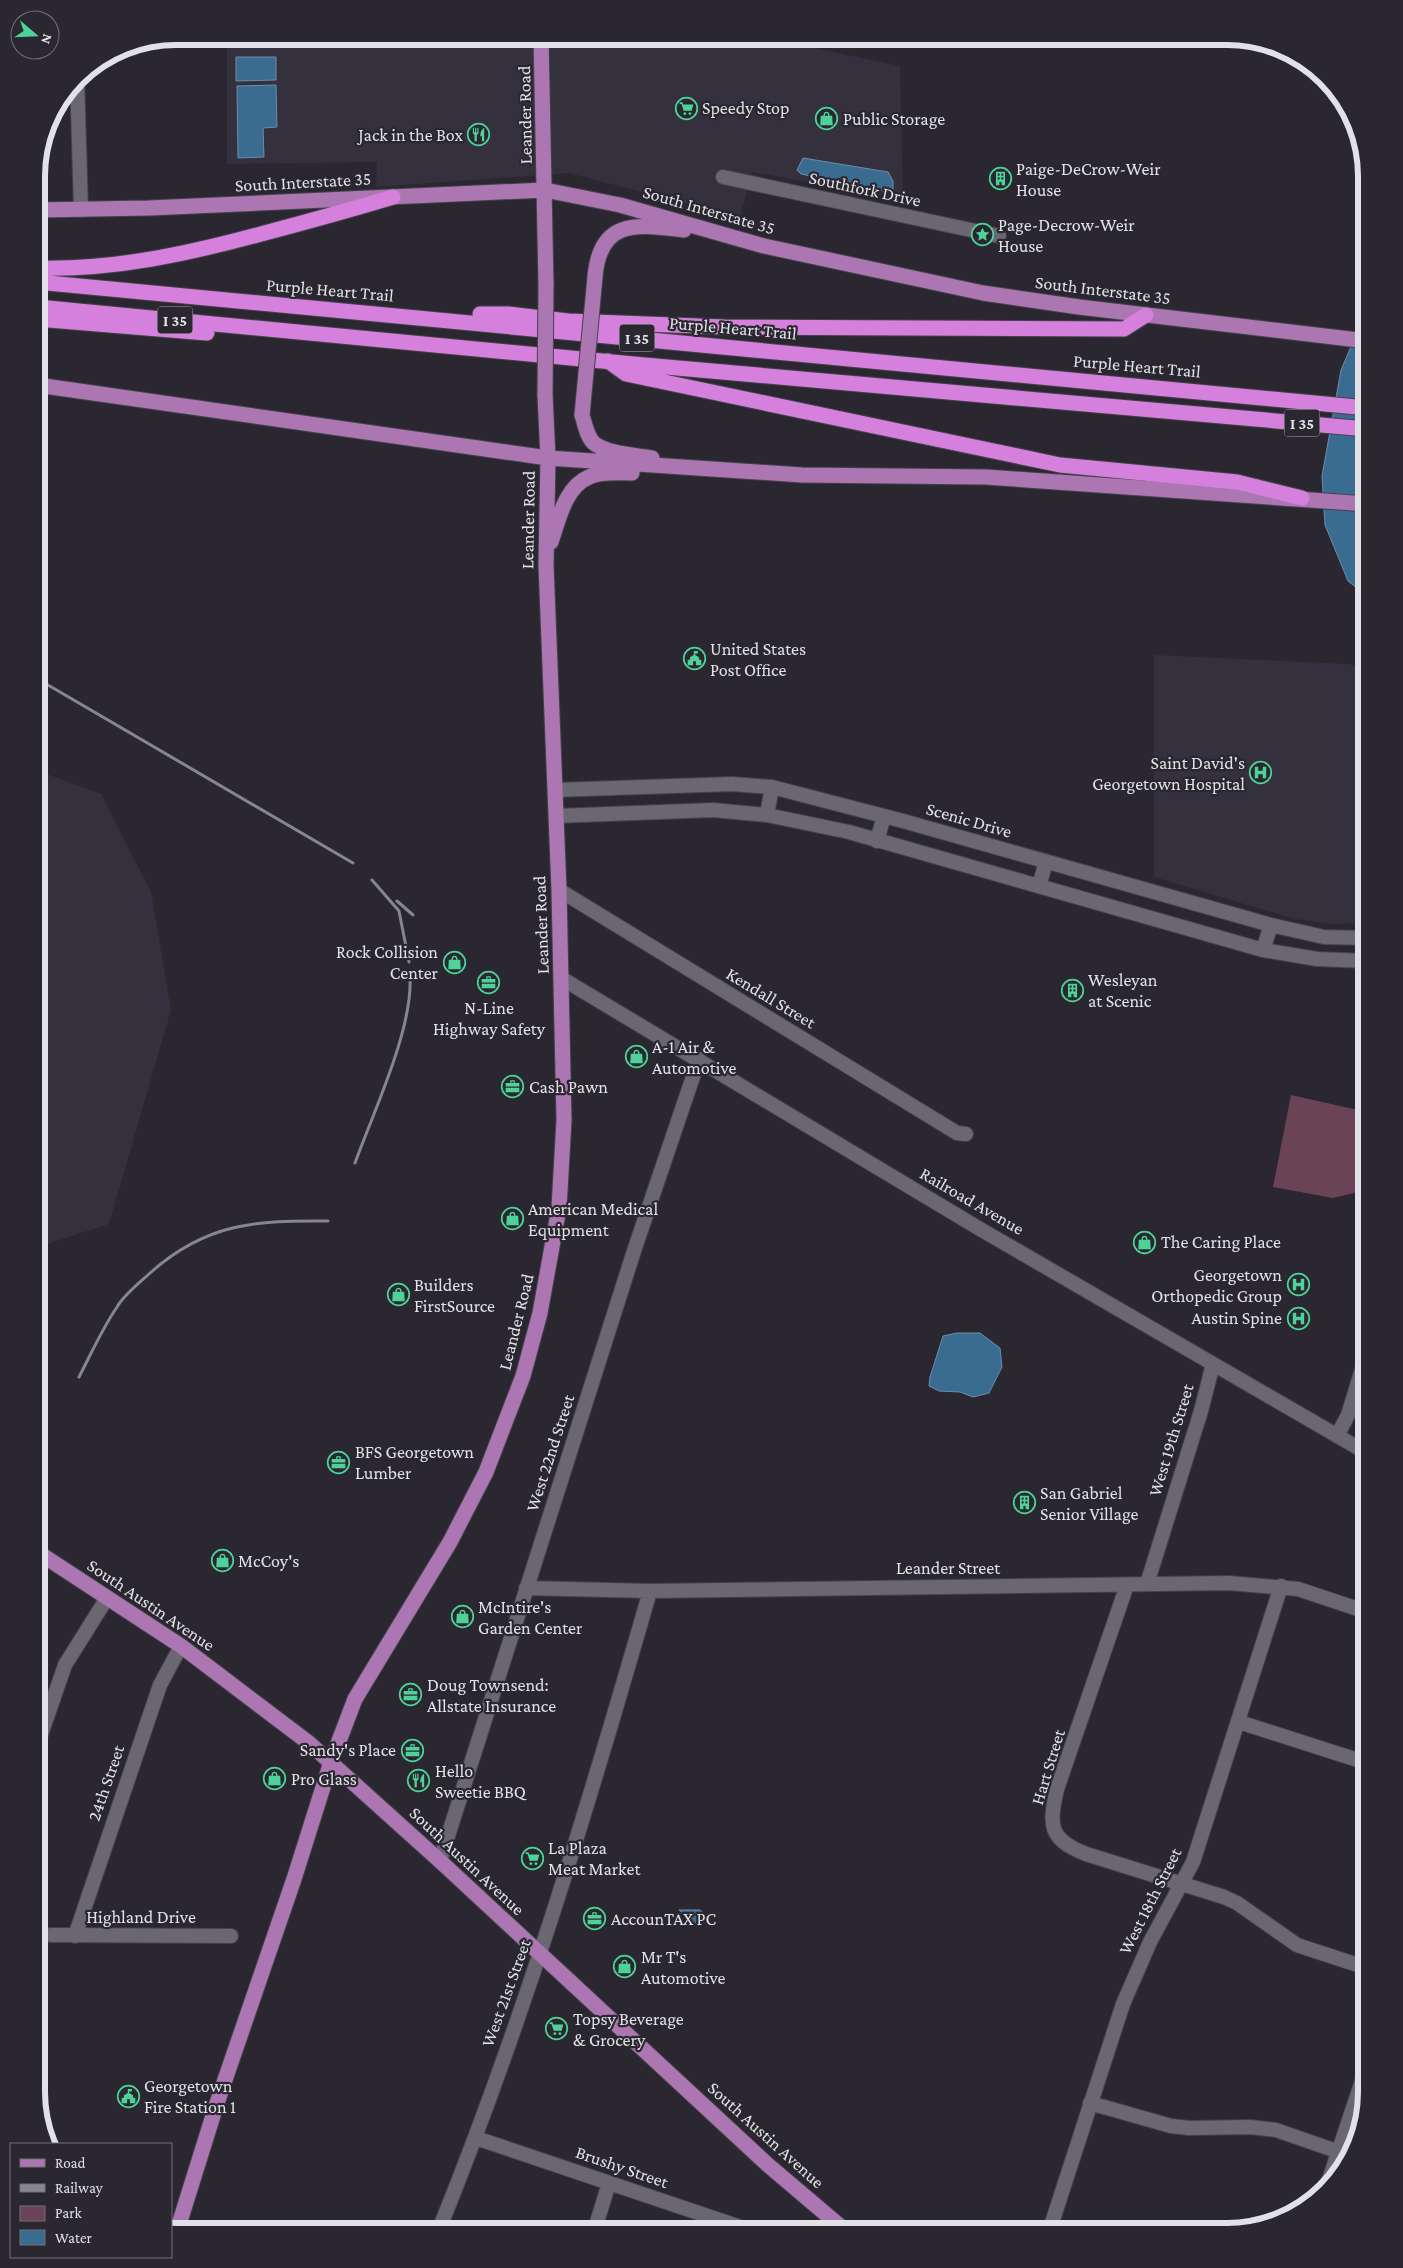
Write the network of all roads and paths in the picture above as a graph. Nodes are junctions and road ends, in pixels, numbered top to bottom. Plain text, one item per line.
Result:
1 (541, 45) edge
2 (77, 91) edge
3 (723, 177) dead end
4 (545, 190) junction
5 (393, 197) junction
6 (45, 210) edge
7 (81, 210) junction
8 (731, 235) junction
9 (999, 236) dead end
10 (45, 268) edge
11 (45, 283) edge
12 (45, 308) edge
13 (393, 314) junction
14 (1146, 315) junction
15 (45, 320) edge
16 (314, 332) junction
17 (1358, 340) edge
18 (607, 360) junction
19 (45, 386) edge
20 (1358, 407) edge
21 (1358, 428) edge
22 (548, 458) junction
23 (706, 470) junction
24 (1302, 498) junction
25 (1358, 503) edge
26 (546, 557) junction
27 (772, 787) junction
28 (555, 790) junction
29 (767, 814) junction
30 (556, 816) junction
31 (884, 816) junction
32 (877, 841) junction
33 (1046, 862) junction
34 (1039, 886) junction
35 (559, 890) junction
36 (1163, 895) junction
37 (1156, 918) junction
38 (1271, 925) junction
39 (1348, 938) junction
40 (1358, 938) edge
41 (1263, 950) junction
42 (1345, 961) junction
43 (1358, 961) edge
44 (561, 978) junction
45 (699, 1059) junction
46 (966, 1134) dead end
47 (1213, 1364) junction
48 (1358, 1383) edge
49 (1337, 1436) junction
50 (1358, 1448) edge
51 (45, 1557) edge
52 (1147, 1584) junction
53 (1127, 1585) junction
54 (1281, 1586) junction
55 (526, 1588) junction
56 (650, 1591) junction
57 (107, 1598) junction
58 (1358, 1609) edge
59 (181, 1646) junction
60 (1239, 1722) junction
61 (45, 1723) edge
62 (1358, 1760) edge
63 (331, 1762) junction
64 (440, 1860) junction
65 (1183, 1883) junction
66 (51, 1936) dead end
67 (75, 1936) junction
68 (231, 1936) dead end
69 (541, 1954) junction
70 (1358, 1965) edge
71 (1358, 2100) edge
72 (1090, 2103) junction
73 (476, 2138) junction
74 (1344, 2151) edge
75 (1343, 2153) edge
76 (609, 2183) junction
77 (177, 2219) edge
78 (442, 2223) edge
79 (597, 2223) edge
80 (729, 2223) edge
81 (836, 2223) edge
82 (1052, 2223) edge

1 - 4 main road, Leander Road
2 - 7 street
3 - 9 street, Southfork Drive
4 - 5 main road, South Interstate 35
4 - 8 main road, South Interstate 35
4 - 22 main road, Leander Road, bridge
5 - 7 main road, South Interstate 35
5 - 10 highway
6 - 7 main road, South Interstate 35
8 - 14 main road, South Interstate 35
8 - 23 main road, bridge
11 - 13 highway, Purple Heart Trail / I 35
12 - 16 highway, I 35
13 - 14 highway
13 - 20 highway, Purple Heart Trail / I 35
14 - 17 main road, South Interstate 35
15 - 16 highway
16 - 18 highway, I 35
18 - 21 highway, I 35
18 - 24 highway
19 - 22 main road
22 - 23 main road
22 - 26 main road, Leander Road
23 - 24 main road
23 - 26 main road
24 - 25 main road
26 - 28 main road, Leander Road
27 - 28 street, Scenic Drive
27 - 29 street
27 - 31 street, Scenic Drive
28 - 30 main road, Leander Road
29 - 30 street
29 - 32 street
30 - 35 main road, Leander Road
31 - 32 street
31 - 33 street, Scenic Drive
32 - 34 street
33 - 34 street
33 - 36 street, Scenic Drive
34 - 37 street
35 - 44 main road, Leander Road
35 - 46 street, Kendall Street
36 - 37 street
36 - 38 street, Scenic Drive
37 - 41 street
38 - 39 street, Scenic Drive
38 - 41 street
39 - 40 street, Scenic Drive
39 - 42 street
41 - 42 street
42 - 43 street
44 - 45 street, Railroad Avenue
44 - 63 main road, Leander Road
45 - 47 street, Railroad Avenue
45 - 55 street, West 22nd Street
47 - 49 street, Railroad Avenue
47 - 52 street, West 19th Street
48 - 49 street
49 - 50 street, Railroad Avenue
51 - 57 main road, South Austin Avenue
52 - 53 street, Leander Street
52 - 54 street, Leander Street
53 - 56 street, Leander Street
53 - 65 street, Hart Street
54 - 58 street, Leander Street
54 - 60 street, West 18th Street
55 - 56 street, Leander Street
55 - 64 street, West 22nd Street
56 - 69 street, West 21st Street
57 - 59 main road, South Austin Avenue
57 - 61 street
59 - 63 main road, South Austin Avenue
59 - 67 street, 24th Street
60 - 62 street
60 - 65 street, West 18th Street
63 - 64 main road, South Austin Avenue
63 - 77 main road, Leander Road
64 - 69 main road, South Austin Avenue
65 - 70 street, Hart Street
65 - 72 street, West 18th Street
66 - 67 street, Highland Drive
67 - 68 street, Highland Drive
69 - 73 street, West 21st Street
69 - 81 main road, South Austin Avenue
71 - 74 street
72 - 75 street
72 - 82 street, West 18th Street
73 - 76 street, Brushy Street
73 - 78 street, West 21st Street
76 - 79 street
76 - 80 street, Brushy Street

